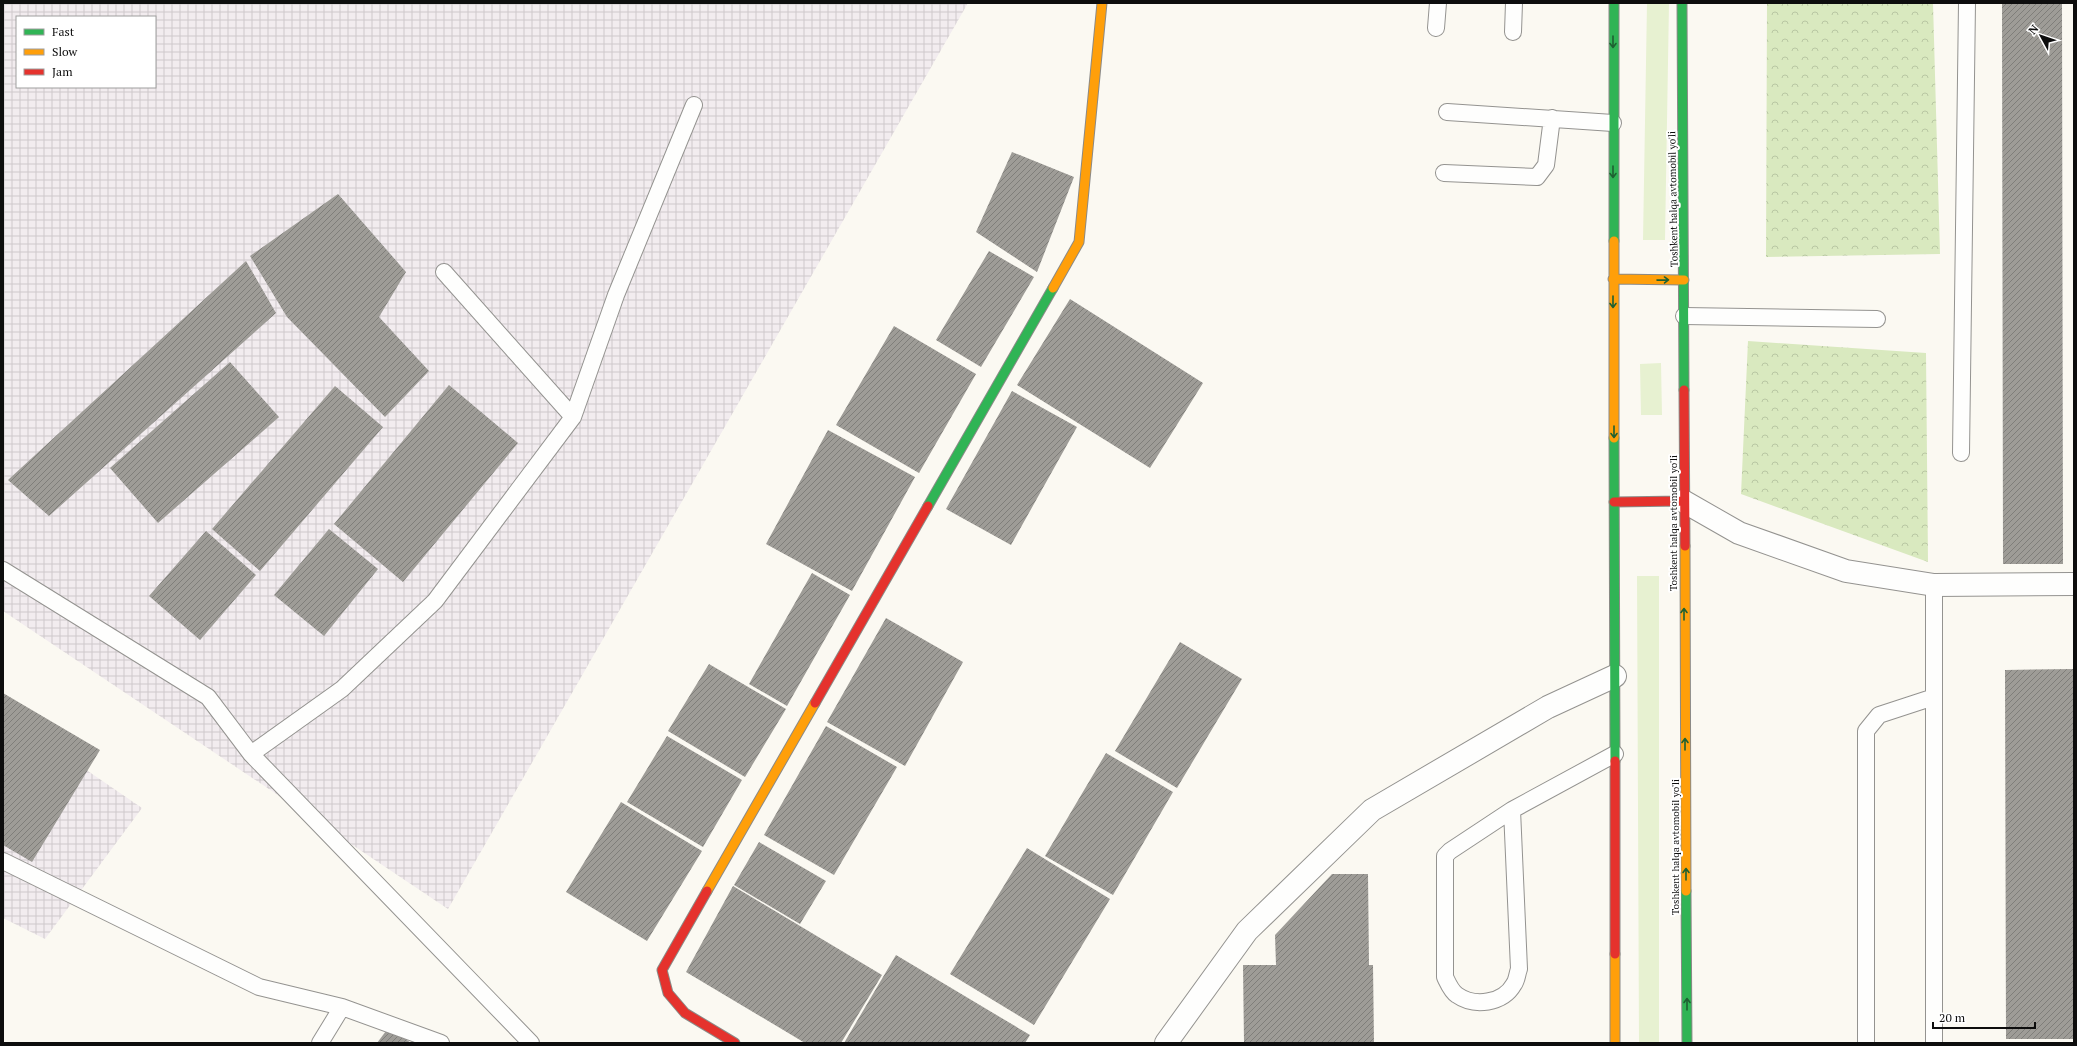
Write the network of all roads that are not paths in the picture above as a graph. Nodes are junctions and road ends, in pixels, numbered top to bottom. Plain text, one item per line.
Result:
1 (1102, 3) edge
2 (1438, 3) edge
3 (1514, 3) edge
4 (1614, 3) edge
5 (1682, 3) edge
6 (1967, 3) edge
7 (1436, 28) dead end
8 (1513, 32) dead end
9 (694, 105) dead end
10 (1448, 112) dead end
11 (1552, 118) junction
12 (1613, 123) junction
13 (1444, 173) dead end
14 (444, 272) dead end
15 (1613, 279) junction
16 (1684, 280) junction
17 (1684, 316) junction
18 (1877, 319) dead end
19 (573, 417) junction
20 (1961, 453) dead end
21 (1683, 501) junction
22 (1614, 502) junction
23 (3, 570) edge
24 (2074, 584) edge
25 (1934, 585) junction
26 (1615, 676) junction
27 (1934, 697) junction
28 (251, 754) junction
29 (1615, 754) junction
30 (1512, 810) junction
31 (3, 861) edge
32 (342, 1007) junction
33 (320, 1043) edge
34 (441, 1043) edge
35 (531, 1043) edge
36 (736, 1043) edge
37 (1166, 1043) edge
38 (1615, 1043) edge
39 (1687, 1043) edge
40 (1866, 1043) edge
41 (1934, 1043) edge

1 - 36 main road
2 - 7 lane
3 - 8 lane
4 -> 12 main road
5 - 16 main road, Toshkent halqa avtomobil yo'li
6 - 20 lane
9 - 19 lane
10 - 11 lane
11 - 12 lane
11 - 13 lane
12 -> 15 main road
14 - 19 lane
15 -> 16 main road
15 -> 22 main road
16 - 17 main road, Toshkent halqa avtomobil yo'li
17 - 18 lane
17 - 21 main road, Toshkent halqa avtomobil yo'li
19 - 28 lane
21 - 22 main road
21 - 25 street
39 -> 21 main road, Toshkent halqa avtomobil yo'li
22 - 26 main road
23 - 28 lane
24 - 25 street
25 - 27 lane
26 - 29 main road
26 - 37 street
27 - 40 lane
27 - 41 lane
28 - 35 lane
29 - 30 lane
29 - 38 main road
30 - 30 lane
31 - 32 lane
32 - 33 lane
32 - 34 lane

